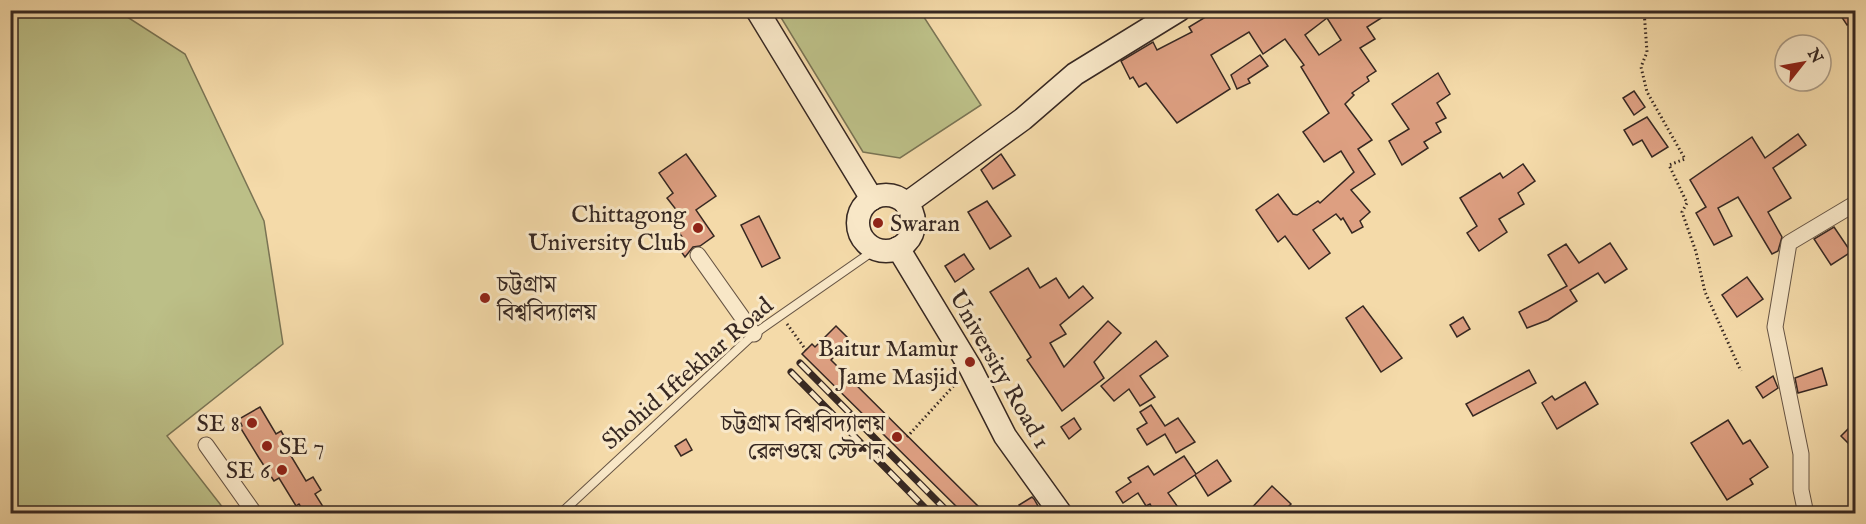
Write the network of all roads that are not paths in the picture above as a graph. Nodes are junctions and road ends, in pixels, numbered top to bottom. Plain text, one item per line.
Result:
1 (757, 10) edge
2 (1179, 10) edge
3 (854, 171) dead end
4 (872, 199) junction
5 (1856, 203) edge
6 (906, 204) junction
7 (887, 249) junction
8 (698, 255) dead end
9 (754, 334) junction
10 (206, 445) dead end
11 (1051, 508) edge
12 (1809, 511) edge
13 (255, 513) edge
14 (560, 513) edge

1 - 3 street
1 - 4 street
2 - 6 street
4 - 6 street
4 - 7 street
5 - 12 street
6 - 7 street
7 - 9 lane, Shohid Iftekhar Road
7 - 11 street, University Road 1
8 - 9 street
9 - 14 lane, Shohid Iftekhar Road
10 - 13 street

